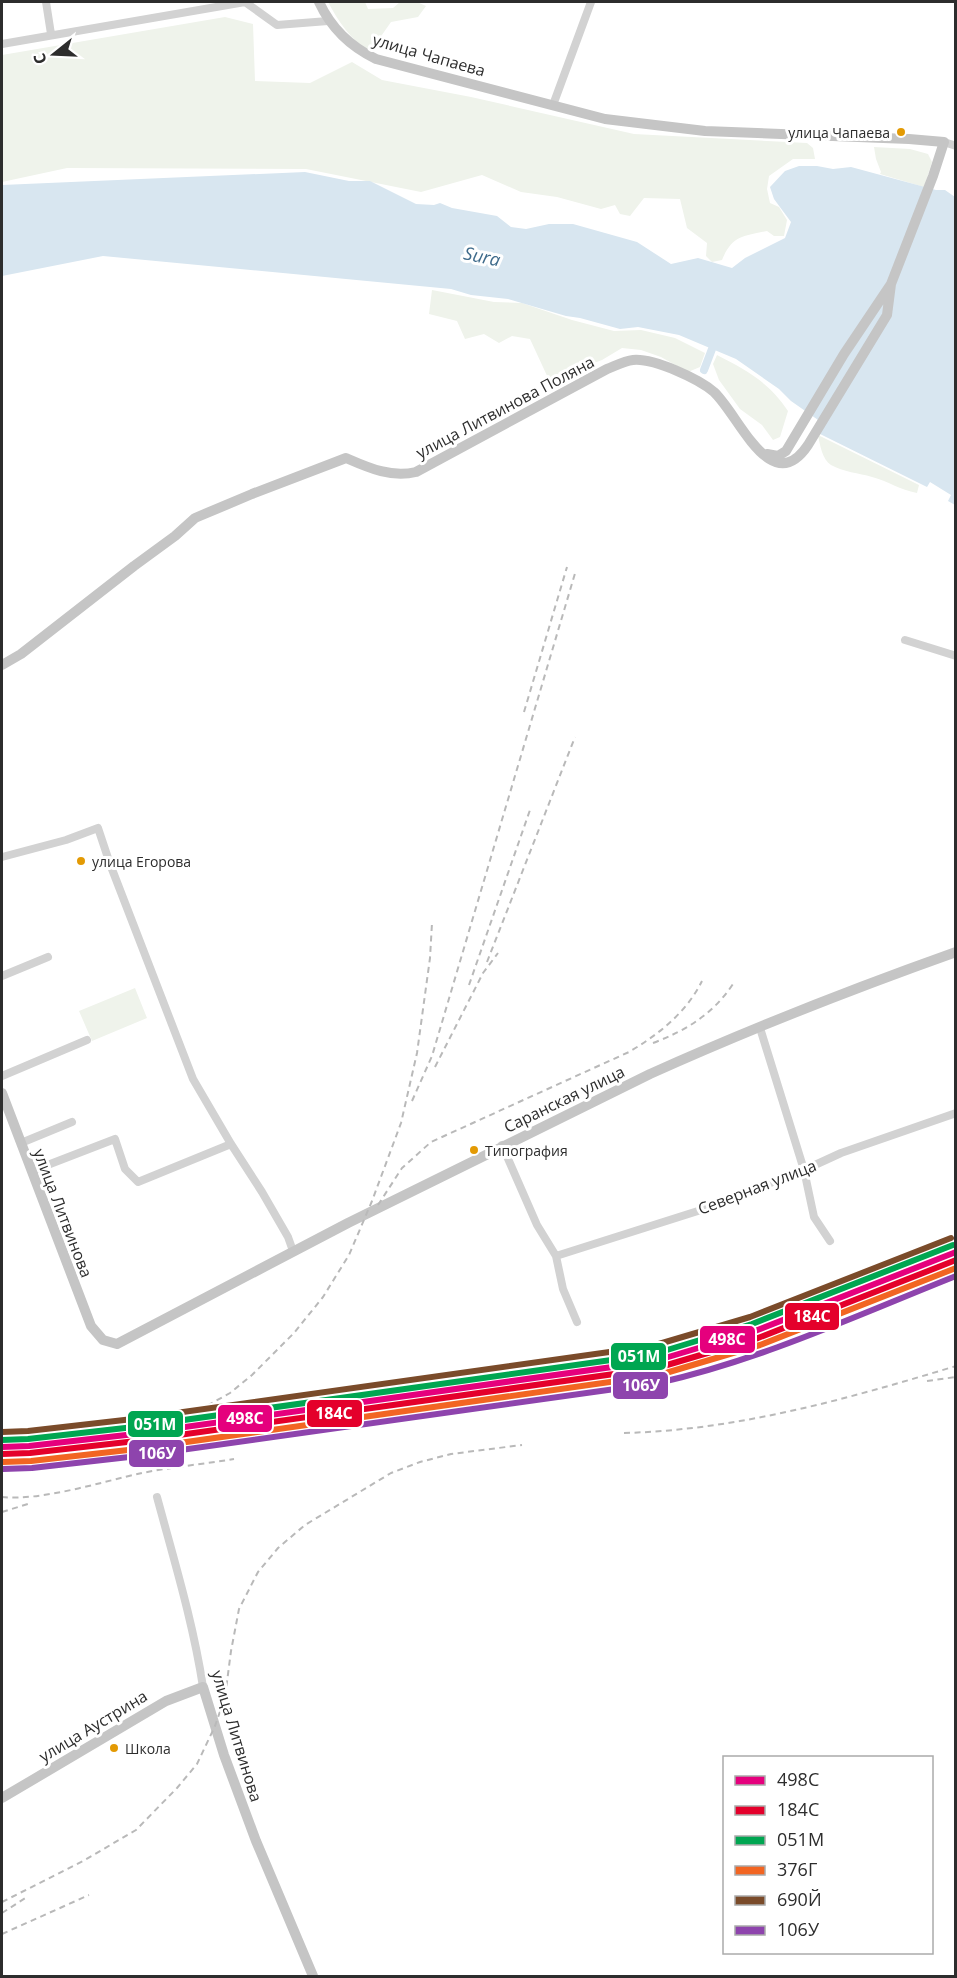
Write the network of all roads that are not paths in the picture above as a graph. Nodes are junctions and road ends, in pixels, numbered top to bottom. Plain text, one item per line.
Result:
1 (46, 2) edge
2 (319, 2) edge
3 (591, 2) edge
4 (328, 21) junction
5 (51, 34) junction
6 (2, 44) edge
7 (553, 105) junction
8 (944, 142) junction
9 (956, 146) edge
10 (891, 284) junction
11 (761, 452) junction
12 (905, 640) dead end
13 (956, 656) edge
14 (2, 665) edge
15 (2, 857) edge
16 (956, 952) edge
17 (48, 957) dead end
18 (2, 976) edge
19 (760, 1028) junction
20 (87, 1040) dead end
21 (2, 1076) edge
22 (2, 1093) edge
23 (956, 1113) edge
24 (72, 1122) dead end
25 (21, 1143) junction
26 (231, 1144) junction
27 (502, 1145) junction
28 (804, 1170) junction
29 (32, 1171) junction
30 (830, 1241) dead end
31 (293, 1251) junction
32 (556, 1256) junction
33 (577, 1322) dead end
34 (103, 1340) joint
35 (157, 1497) dead end
36 (203, 1688) junction
37 (2, 1798) edge
38 (313, 1977) edge

1 - 5 street
2 - 4 main road, улица Чапаева
3 - 7 street
4 - 5 street
4 - 7 main road, улица Чапаева
5 - 6 street
7 - 8 main road, улица Чапаева
8 - 9 street, улица Чапаева
8 - 10 main road
10 - 11 main road
10 - 11 main road
11 - 14 main road, улица Литвинова Поляна
12 - 13 street
15 - 26 street
16 - 19 main road, Саранская улица
17 - 18 street
19 - 27 main road, Саранская улица
19 - 28 street
20 - 21 street
22 - 25 main road, улица Литвинова
23 - 28 street, Северная улица
24 - 25 street
25 - 29 main road, улица Литвинова
26 - 29 street
26 - 31 street
27 - 31 main road, Саранская улица
27 - 32 street
28 - 30 street
28 - 32 street, Северная улица
29 - 34 main road, улица Литвинова
31 - 34 main road, Саранская улица
32 - 33 street
35 - 36 street, улица Литвинова
36 - 37 main road, улица Аустрина
36 - 38 main road, улица Литвинова

